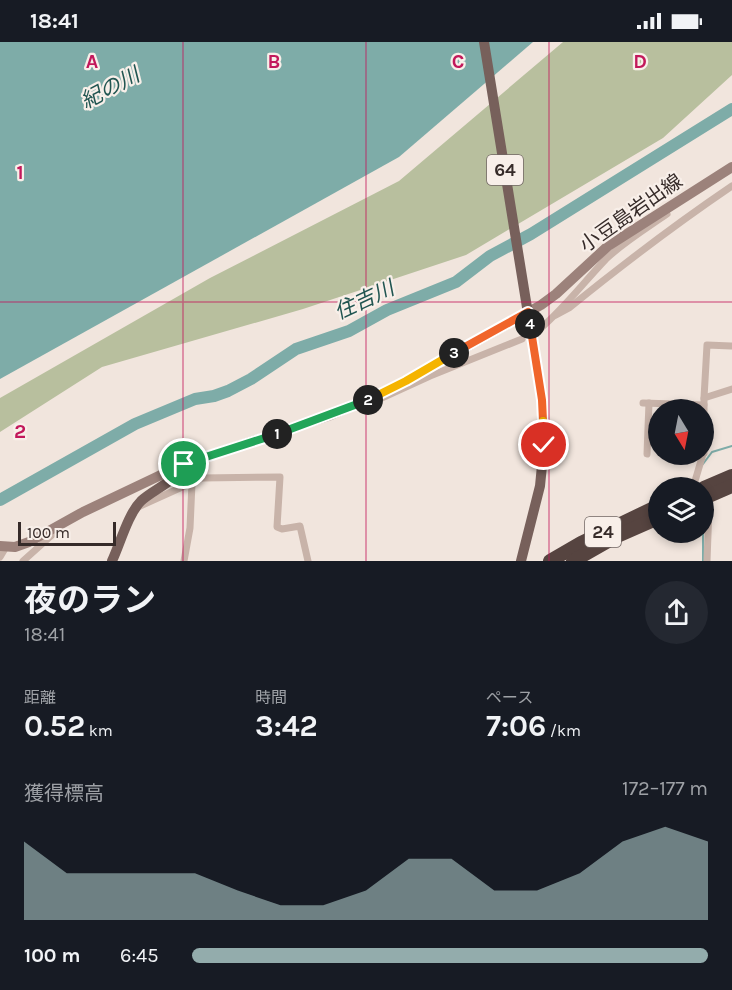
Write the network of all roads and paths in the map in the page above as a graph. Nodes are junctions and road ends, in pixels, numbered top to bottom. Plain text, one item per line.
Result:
1 (484, 42) edge
2 (732, 167) edge
3 (732, 186) edge
4 (696, 189) junction
5 (528, 312) junction
6 (556, 315) junction
7 (541, 328) dead end
8 (527, 338) junction
9 (732, 341) edge
10 (731, 346) edge
11 (732, 352) edge
12 (732, 389) edge
13 (704, 399) edge
14 (710, 399) edge
15 (648, 403) edge
16 (331, 415) junction
17 (647, 454) dead end
18 (184, 464) junction
19 (732, 476) edge
20 (192, 483) junction
21 (714, 484) edge
22 (732, 486) edge
23 (714, 494) edge
24 (135, 509) junction
25 (648, 511) edge
26 (648, 522) edge
27 (58, 526) junction
28 (708, 543) edge
29 (3, 546) edge
30 (0, 557) edge
31 (24, 561) edge
32 (112, 561) edge
33 (184, 561) edge
34 (308, 561) edge
35 (521, 561) edge
36 (550, 561) edge
37 (573, 561) edge
38 (707, 561) edge

1 - 5 main road, 64
2 - 4 main road, 小豆島岩出線
3 - 6 street
4 - 5 main road, 小豆島岩出線
4 - 6 street
5 - 8 main road, 64
5 - 16 main road, 小豆島岩出線
6 - 7 street
8 - 16 street
8 - 35 main road, 64
9 - 10 street
10 - 11 street
10 - 13 street
12 - 14 street
15 - 17 street
16 - 18 main road, 小豆島岩出線
18 - 24 main road
18 - 27 main road, 小豆島岩出線
19 - 21 highway
20 - 24 street
20 - 33 street
20 - 34 street
22 - 23 highway
24 - 32 main road
25 - 36 highway, 24
26 - 37 highway, 24
27 - 29 main road, 小豆島岩出線
27 - 31 street
28 - 38 street
29 - 30 street

